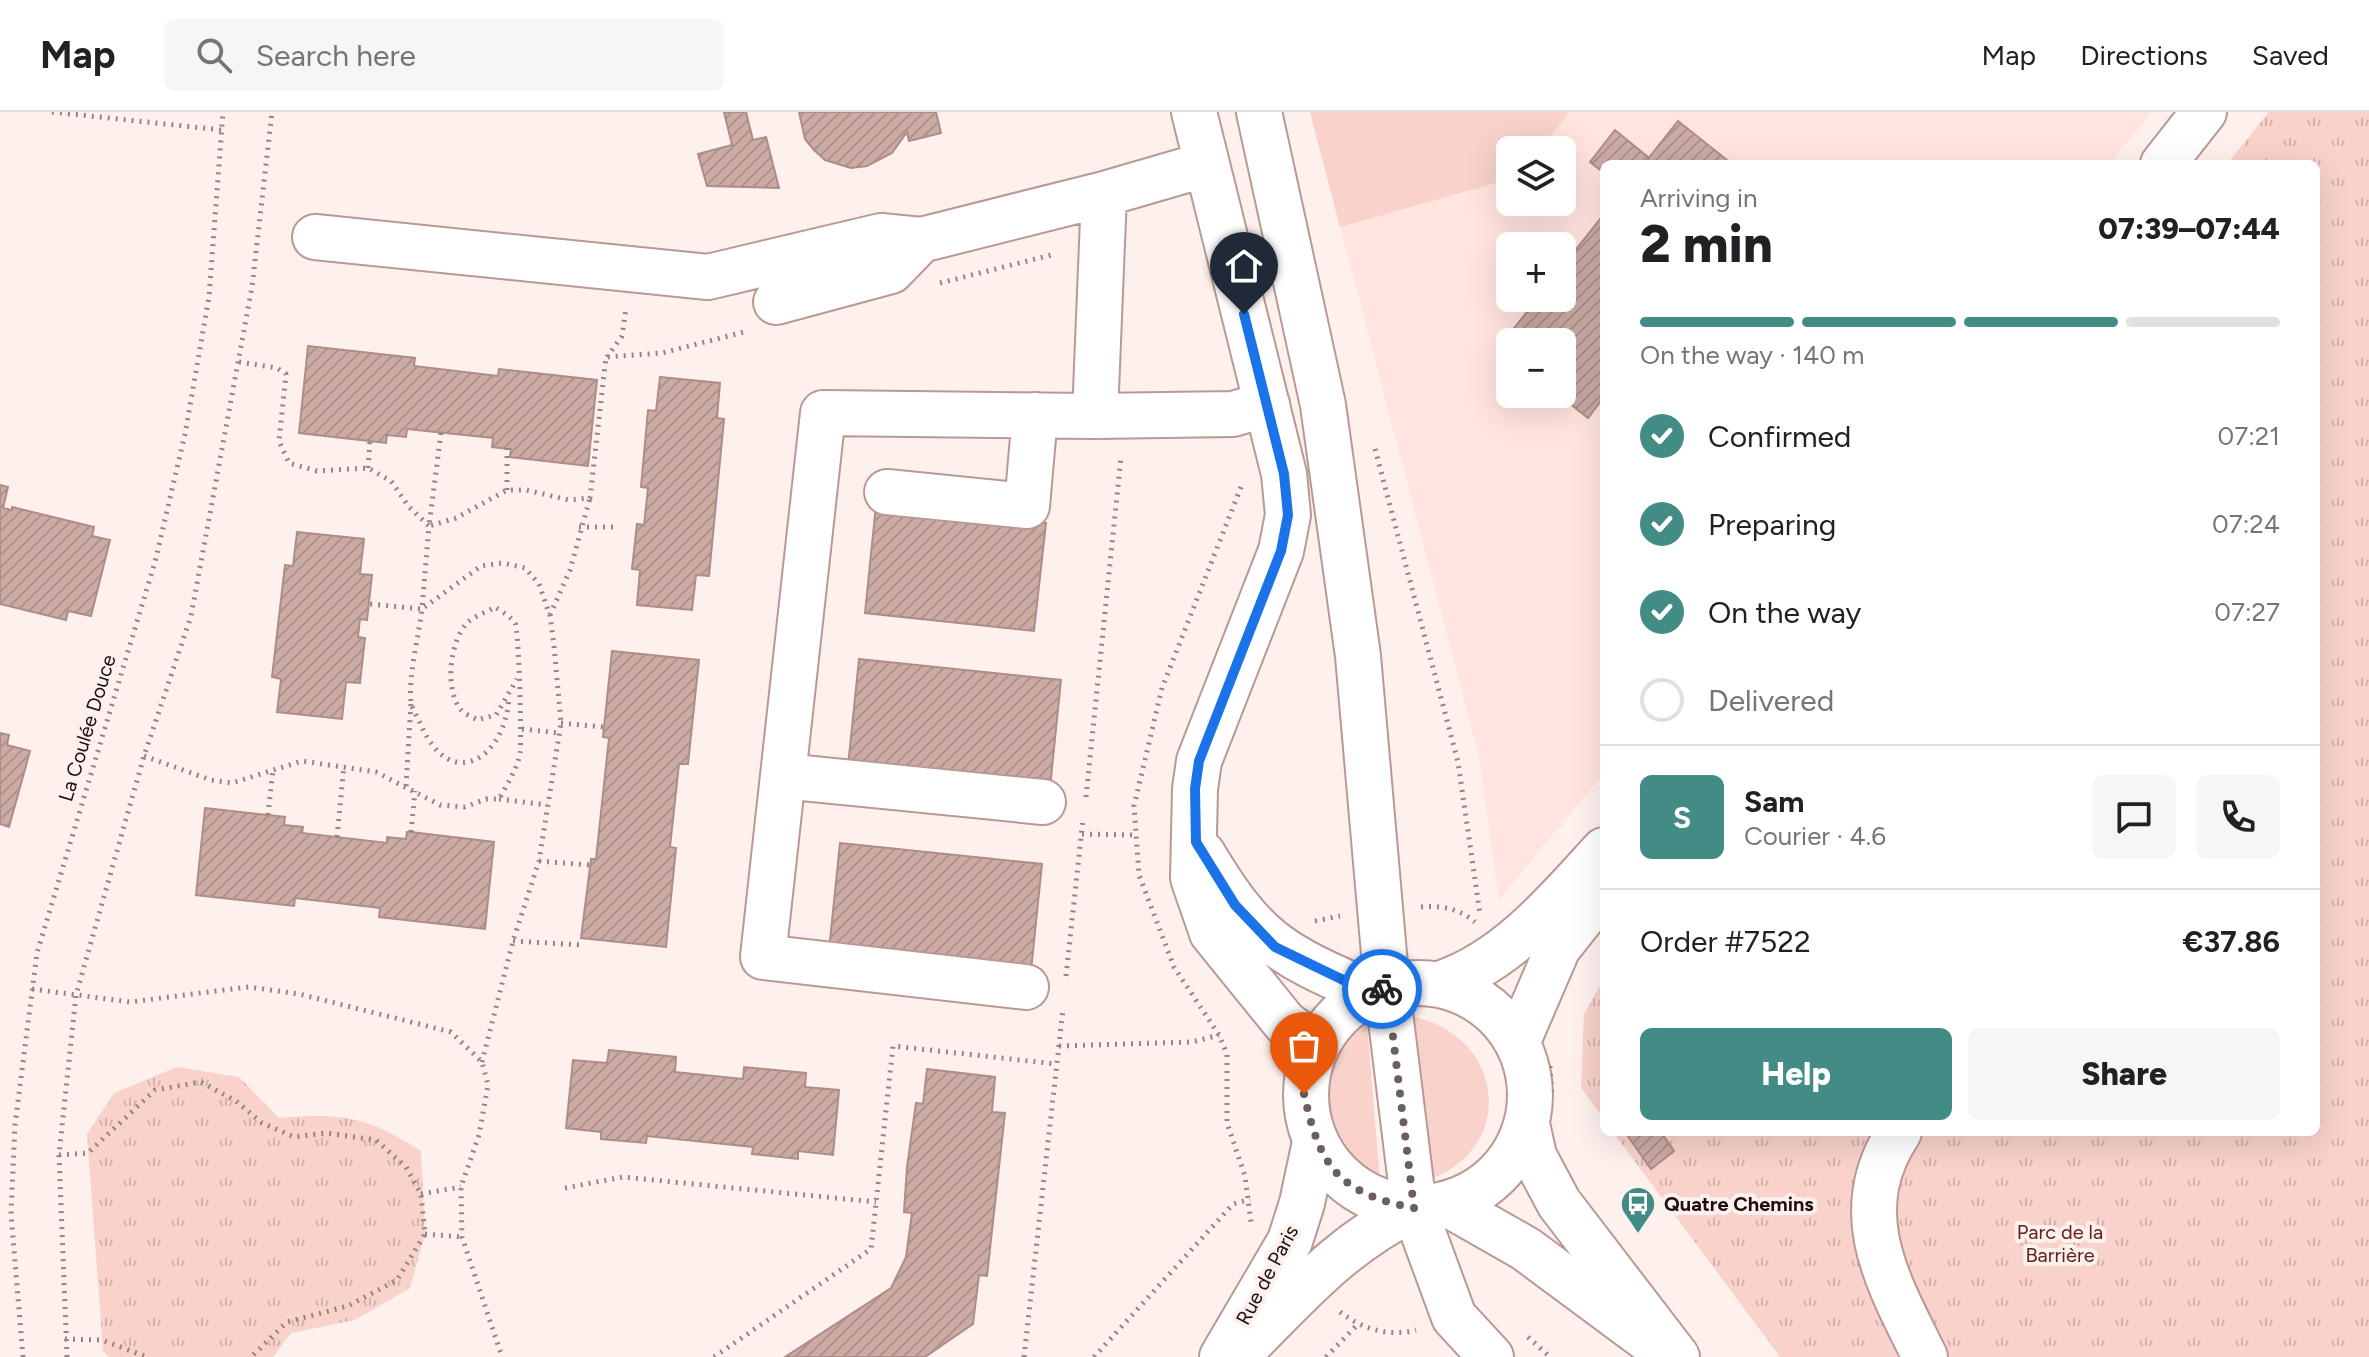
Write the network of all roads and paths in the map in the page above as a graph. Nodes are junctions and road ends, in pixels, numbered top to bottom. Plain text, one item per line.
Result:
1 (52, 112) edge
2 (223, 112) edge
3 (272, 112) edge
4 (1194, 112) edge
5 (1259, 112) edge
6 (2204, 112) edge
7 (222, 130) junction
8 (2166, 160) edge
9 (1207, 164) junction
10 (1104, 194) junction
11 (315, 237) dead end
12 (921, 240) junction
13 (1051, 255) dead end
14 (631, 270) junction
15 (931, 285) dead end
16 (764, 316) joint
17 (606, 357) junction
18 (239, 362) junction
19 (1267, 404) junction
20 (1035, 415) junction
21 (1110, 416) junction
22 (441, 433) dead end
23 (1371, 436) dead end
24 (370, 441) dead end
25 (507, 448) dead end
26 (368, 468) junction
27 (507, 490) junction
28 (887, 492) dead end
29 (590, 498) junction
30 (429, 526) junction
31 (579, 527) junction
32 (618, 527) dead end
33 (369, 604) dead end
34 (422, 609) junction
35 (550, 616) junction
36 (517, 679) junction
37 (509, 698) junction
38 (411, 702) junction
39 (561, 723) junction
40 (603, 727) dead end
41 (522, 729) junction
42 (559, 733) junction
43 (144, 756) junction
44 (344, 765) junction
45 (273, 768) junction
46 (783, 776) junction
47 (406, 786) junction
48 (415, 791) junction
49 (499, 799) junction
50 (1043, 802) dead end
51 (547, 805) junction
52 (268, 815) dead end
53 (411, 832) dead end
54 (1082, 834) junction
55 (1136, 835) dead end
56 (337, 837) dead end
57 (1196, 842) junction
58 (1600, 854) edge
59 (539, 861) junction
60 (589, 865) dead end
61 (1600, 895) edge
62 (1481, 927) dead end
63 (513, 941) junction
64 (582, 945) dead end
65 (1442, 983) junction
66 (32, 989) junction
67 (1377, 990) junction
68 (1052, 991) junction
69 (76, 995) junction
70 (1219, 1035) dead end
71 (1518, 1041) junction
72 (1315, 1045) junction
73 (1059, 1046) junction
74 (482, 1062) junction
75 (1056, 1064) junction
76 (1527, 1124) junction
77 (1897, 1136) edge
78 (1315, 1142) junction
79 (59, 1155) junction
80 (461, 1187) junction
81 (565, 1188) dead end
82 (421, 1194) junction
83 (1250, 1199) dead end
84 (876, 1202) junction
85 (1431, 1206) junction
86 (425, 1234) junction
87 (462, 1237) junction
88 (1357, 1325) dead end
89 (65, 1339) junction
90 (23, 1357) edge
91 (67, 1357) edge
92 (147, 1357) edge
93 (251, 1357) edge
94 (502, 1357) edge
95 (714, 1357) edge
96 (1024, 1357) edge
97 (1094, 1357) edge
98 (1222, 1357) edge
99 (1235, 1357) edge
100 (1326, 1357) edge
101 (1491, 1357) edge
102 (1671, 1357) edge
103 (1677, 1357) edge
104 (1925, 1357) edge

1 - 7 path
2 - 7 path, La Coulée Douce
3 - 18 path
4 - 9 street
5 - 67 street
6 - 8 street
7 - 66 path, La Coulée Douce
9 - 10 street
9 - 19 street
10 - 12 street
10 - 21 street
11 - 14 street
12 - 14 street
12 - 16 street
13 - 15 path
14 - 17 path
16 - 17 path
17 - 29 path
18 - 26 path
18 - 43 path
19 - 21 street
19 - 57 street
20 - 21 street
20 - 28 street
20 - 46 street
21 - 54 path
22 - 30 path
23 - 62 path
24 - 26 path
25 - 27 path
26 - 30 path
27 - 29 path
27 - 30 path
29 - 31 path
30 - 34 path
31 - 32 path
31 - 35 path
33 - 34 path
34 - 35 path
34 - 38 path
35 - 39 path
36 - 37 path
36 - 37 path
36 - 41 path
37 - 38 path
38 - 47 path
39 - 40 path
39 - 42 path
41 - 42 path
41 - 49 path
42 - 51 path
43 - 45 path
43 - 69 path
44 - 45 path
44 - 47 path
44 - 56 path
45 - 52 path
46 - 50 street
46 - 68 street
47 - 48 path
48 - 49 path
48 - 53 path
49 - 51 path
51 - 59 path
54 - 55 path
54 - 68 path
57 - 67 street
57 - 72 street
58 - 65 street
59 - 60 path
59 - 63 path
61 - 71 street
63 - 64 path
63 - 74 path
65 - 67 street
65 - 71 street
66 - 69 path
66 - 90 path, La Coulée Douce
67 - 72 street
67 - 85 street
68 - 73 path
69 - 74 path
69 - 79 path
70 - 73 path
71 - 76 street
72 - 78 street
73 - 75 path
74 - 80 path
75 - 84 path
75 - 96 path
76 - 85 street, Rue de Paris
76 - 103 street
77 - 104 street
78 - 85 street
78 - 98 street, Rue de Paris
79 - 82 path
79 - 89 path
80 - 82 path
80 - 87 path
81 - 84 path
82 - 86 path
83 - 97 path
84 - 95 path
85 - 99 street, Rue de Paris
85 - 101 street
85 - 102 street
86 - 87 path
86 - 93 path
87 - 94 path
88 - 100 path
89 - 91 path
89 - 92 path

